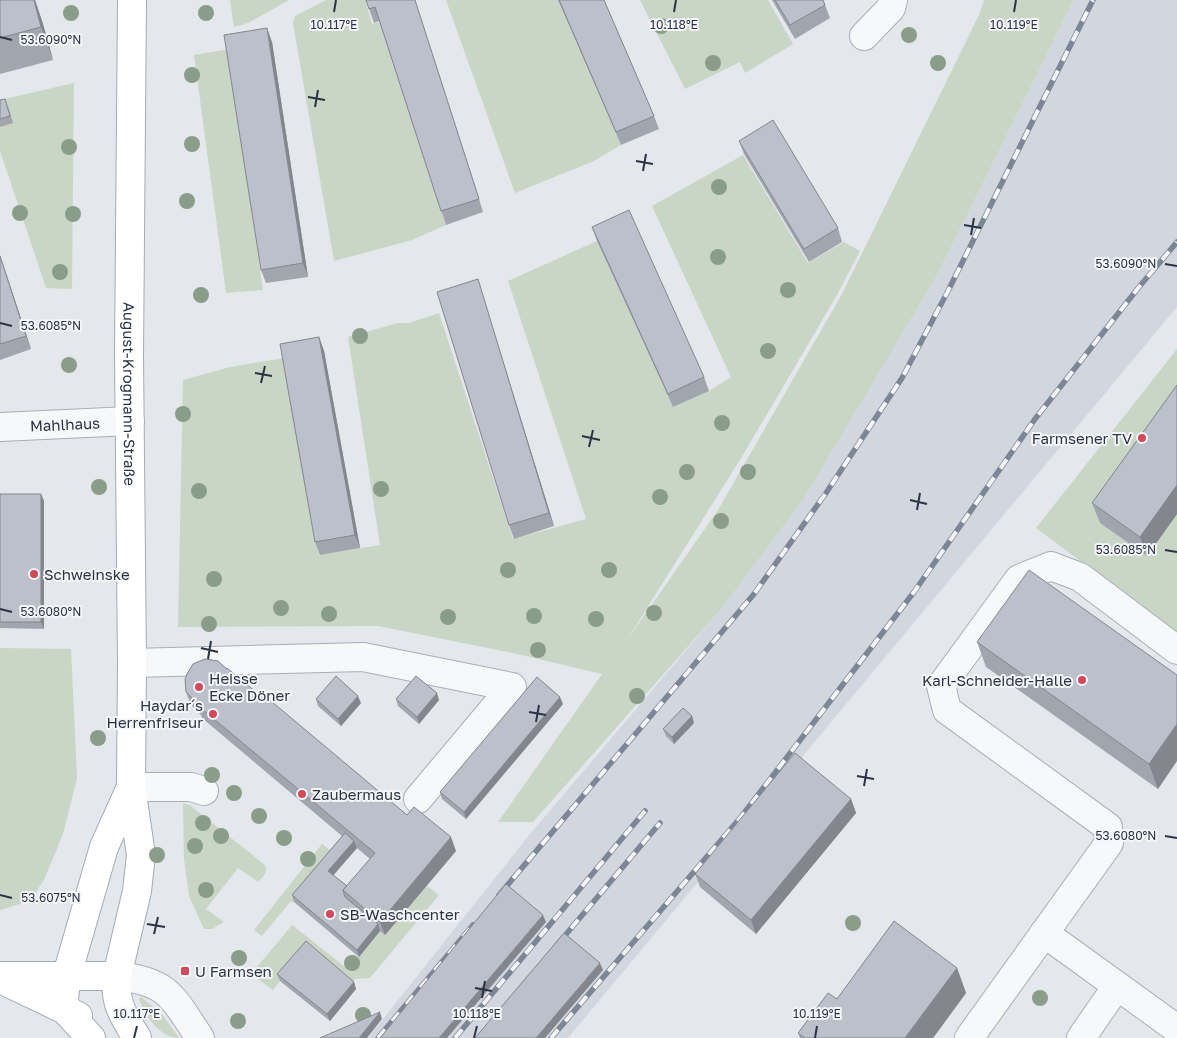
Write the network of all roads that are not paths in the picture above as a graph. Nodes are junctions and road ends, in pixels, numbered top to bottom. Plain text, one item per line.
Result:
1 (132, 0) edge
2 (893, 0) edge
3 (864, 36) dead end
4 (130, 421) junction
5 (0, 427) edge
6 (1177, 650) edge
7 (132, 663) junction
8 (131, 788) junction
9 (204, 791) dead end
10 (418, 799) dead end
11 (1044, 933) junction
12 (67, 975) junction
13 (117, 976) junction
14 (0, 977) edge
15 (1117, 986) junction
16 (66, 1011) junction
17 (1177, 1029) edge
18 (91, 1038) edge
19 (124, 1038) edge
20 (137, 1038) edge
21 (200, 1038) edge
22 (968, 1038) edge
23 (1081, 1038) edge

1 - 4 main road, August-Krogmann-Straße
2 - 3 street
4 - 5 street, Mahlhaus
4 - 7 main road, August-Krogmann-Straße
6 - 11 street
7 - 8 main road, August-Krogmann-Straße
7 - 10 street
8 - 9 street
8 - 12 main road, August-Krogmann-Straße
8 - 13 main road, August-Krogmann-Straße
11 - 15 street
11 - 22 street
12 - 13 main road
12 - 14 main road
12 - 16 main road, August-Krogmann-Straße
13 - 20 main road, August-Krogmann-Straße
13 - 21 street
14 - 16 main road
15 - 17 street
15 - 23 street
16 - 18 main road
16 - 19 main road

